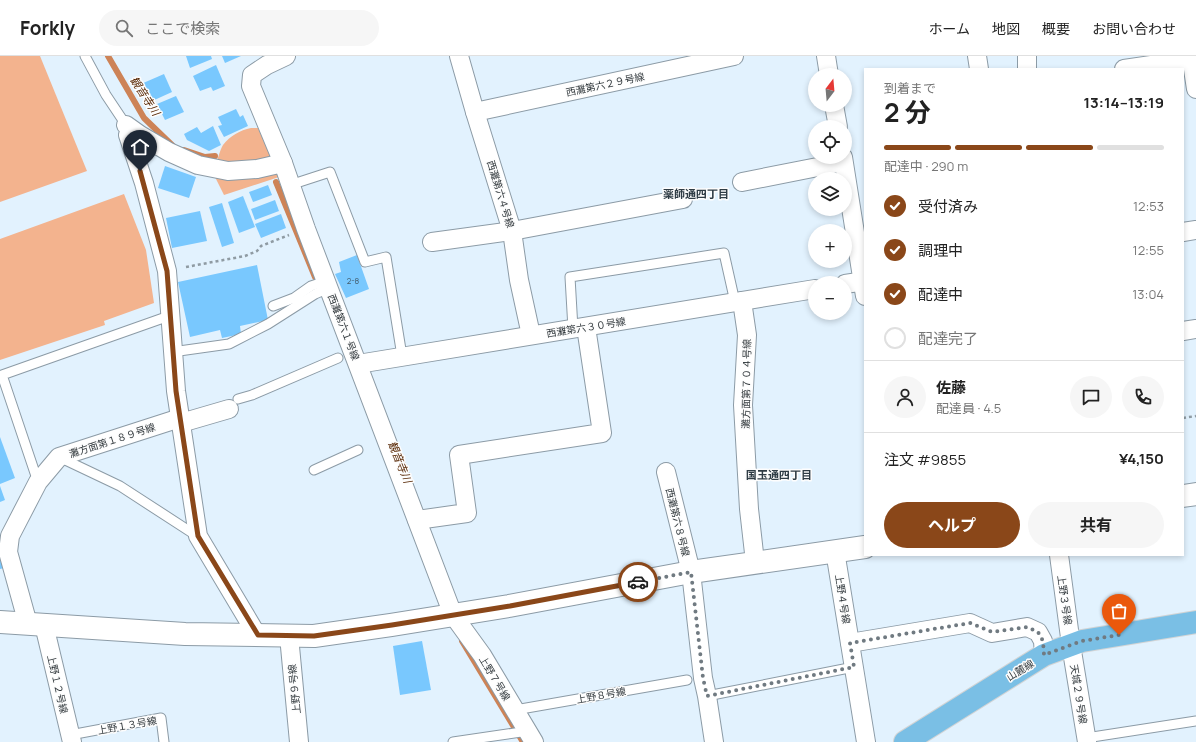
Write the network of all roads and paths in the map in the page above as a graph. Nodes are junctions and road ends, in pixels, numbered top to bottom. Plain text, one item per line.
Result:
1 (85, 56) edge
2 (286, 56) edge
3 (459, 56) edge
4 (734, 56) edge
5 (826, 56) edge
6 (977, 56) edge
7 (1027, 56) edge
8 (1191, 57) edge
9 (828, 68) edge
10 (979, 68) edge
11 (1027, 68) edge
12 (1130, 68) edge
13 (1196, 89) edge
14 (475, 112) junction
15 (127, 130) junction
16 (283, 163) junction
17 (821, 164) edge
18 (844, 164) edge
19 (742, 182) dead end
20 (290, 185) junction
21 (683, 199) dead end
22 (1196, 230) edge
23 (512, 231) junction
24 (1184, 232) edge
25 (294, 233) dead end
26 (432, 242) dead end
27 (167, 271) junction
28 (859, 286) edge
29 (322, 288) junction
30 (808, 290) edge
31 (738, 302) junction
32 (274, 306) dead end
33 (169, 316) junction
34 (579, 328) junction
35 (1196, 329) edge
36 (1184, 331) edge
37 (531, 335) junction
38 (172, 352) junction
39 (402, 356) junction
40 (338, 358) dead end
41 (358, 364) junction
42 (233, 404) joint
43 (1196, 416) edge
44 (1184, 418) edge
45 (180, 420) junction
46 (358, 450) dead end
47 (59, 457) junction
48 (314, 470) dead end
49 (666, 472) dead end
50 (38, 482) junction
51 (1196, 494) edge
52 (1184, 496) edge
53 (417, 520) junction
54 (198, 536) junction
55 (864, 547) edge
56 (835, 551) junction
57 (1059, 556) edge
58 (755, 562) junction
59 (691, 572) junction
60 (453, 615) junction
61 (0, 622) edge
62 (1196, 622) edge
63 (36, 625) junction
64 (258, 635) junction
65 (289, 636) junction
66 (850, 643) junction
67 (1071, 645) junction
68 (1044, 655) junction
69 (854, 667) junction
70 (687, 680) dead end
71 (707, 696) junction
72 (515, 710) junction
73 (1196, 721) edge
74 (529, 735) edge
75 (71, 738) edge
76 (1087, 740) edge
77 (164, 742) edge
78 (299, 742) edge
79 (453, 742) edge
80 (714, 742) edge
81 (866, 742) edge
82 (905, 742) edge

1 - 15 lane
2 - 16 street, 西灘第六１号線
3 - 14 street, 西灘第六４号線
4 - 14 street, 西灘第六２９号線
5 - 9 street
6 - 10 street
7 - 11 street
8 - 12 street
8 - 13 street
14 - 23 street, 西灘第六４号線
15 - 16 street
15 - 27 street
16 - 20 street, 西灘第六１号線
17 - 19 street
18 - 28 street
20 - 29 street, 西灘第六１号線
20 - 39 lane
21 - 23 street
22 - 24 street
23 - 26 street
23 - 37 street, 西灘第六４号線
25 - 27 path
27 - 33 street
29 - 32 lane
29 - 38 lane
29 - 41 street, 西灘第六１号線
30 - 31 street, 西灘第六３０号線
31 - 34 street, 西灘第六３０号線
31 - 34 lane
31 - 58 street, 灘方面第７０４号線
33 - 38 street
33 - 50 lane
34 - 37 street, 西灘第六３０号線
34 - 53 street
35 - 36 street
37 - 39 street, 西灘第六３０号線
38 - 45 street
39 - 41 street, 西灘第六３０号線
40 - 42 lane
41 - 53 street, 西灘第六１号線
42 - 45 street, 灘方面第１８９号線
43 - 44 path
45 - 47 street, 灘方面第１８９号線
45 - 54 street
46 - 48 lane
47 - 50 street, 灘方面第１８９号線
47 - 54 lane
49 - 59 street, 西灘第六８号線
50 - 63 street, 灘方面第１８９号線
51 - 52 street
53 - 60 street, 西灘第六１号線
54 - 64 street
55 - 56 street
56 - 58 street
56 - 66 street, 上野４号線
57 - 67 street, 上野３号線
58 - 59 street
59 - 60 street
59 - 71 street, 西灘第六８号線
60 - 65 street
60 - 72 street, 上野７号線
61 - 63 street
62 - 67 main road, 山麓線
63 - 64 street
63 - 75 street, 上野１２号線
64 - 65 street
65 - 78 street, 上野９号線
66 - 68 street
66 - 69 street, 上野４号線
67 - 68 main road, 山麓線
67 - 76 street, 天城２９号線
68 - 82 main road, 山麓線
69 - 71 lane
69 - 81 street, 上野４号線
70 - 72 lane, 上野８号線
71 - 80 street, 西灘第六８号線
72 - 74 street, 上野７号線
73 - 76 lane
74 - 79 lane
75 - 77 lane, 上野１３号線

